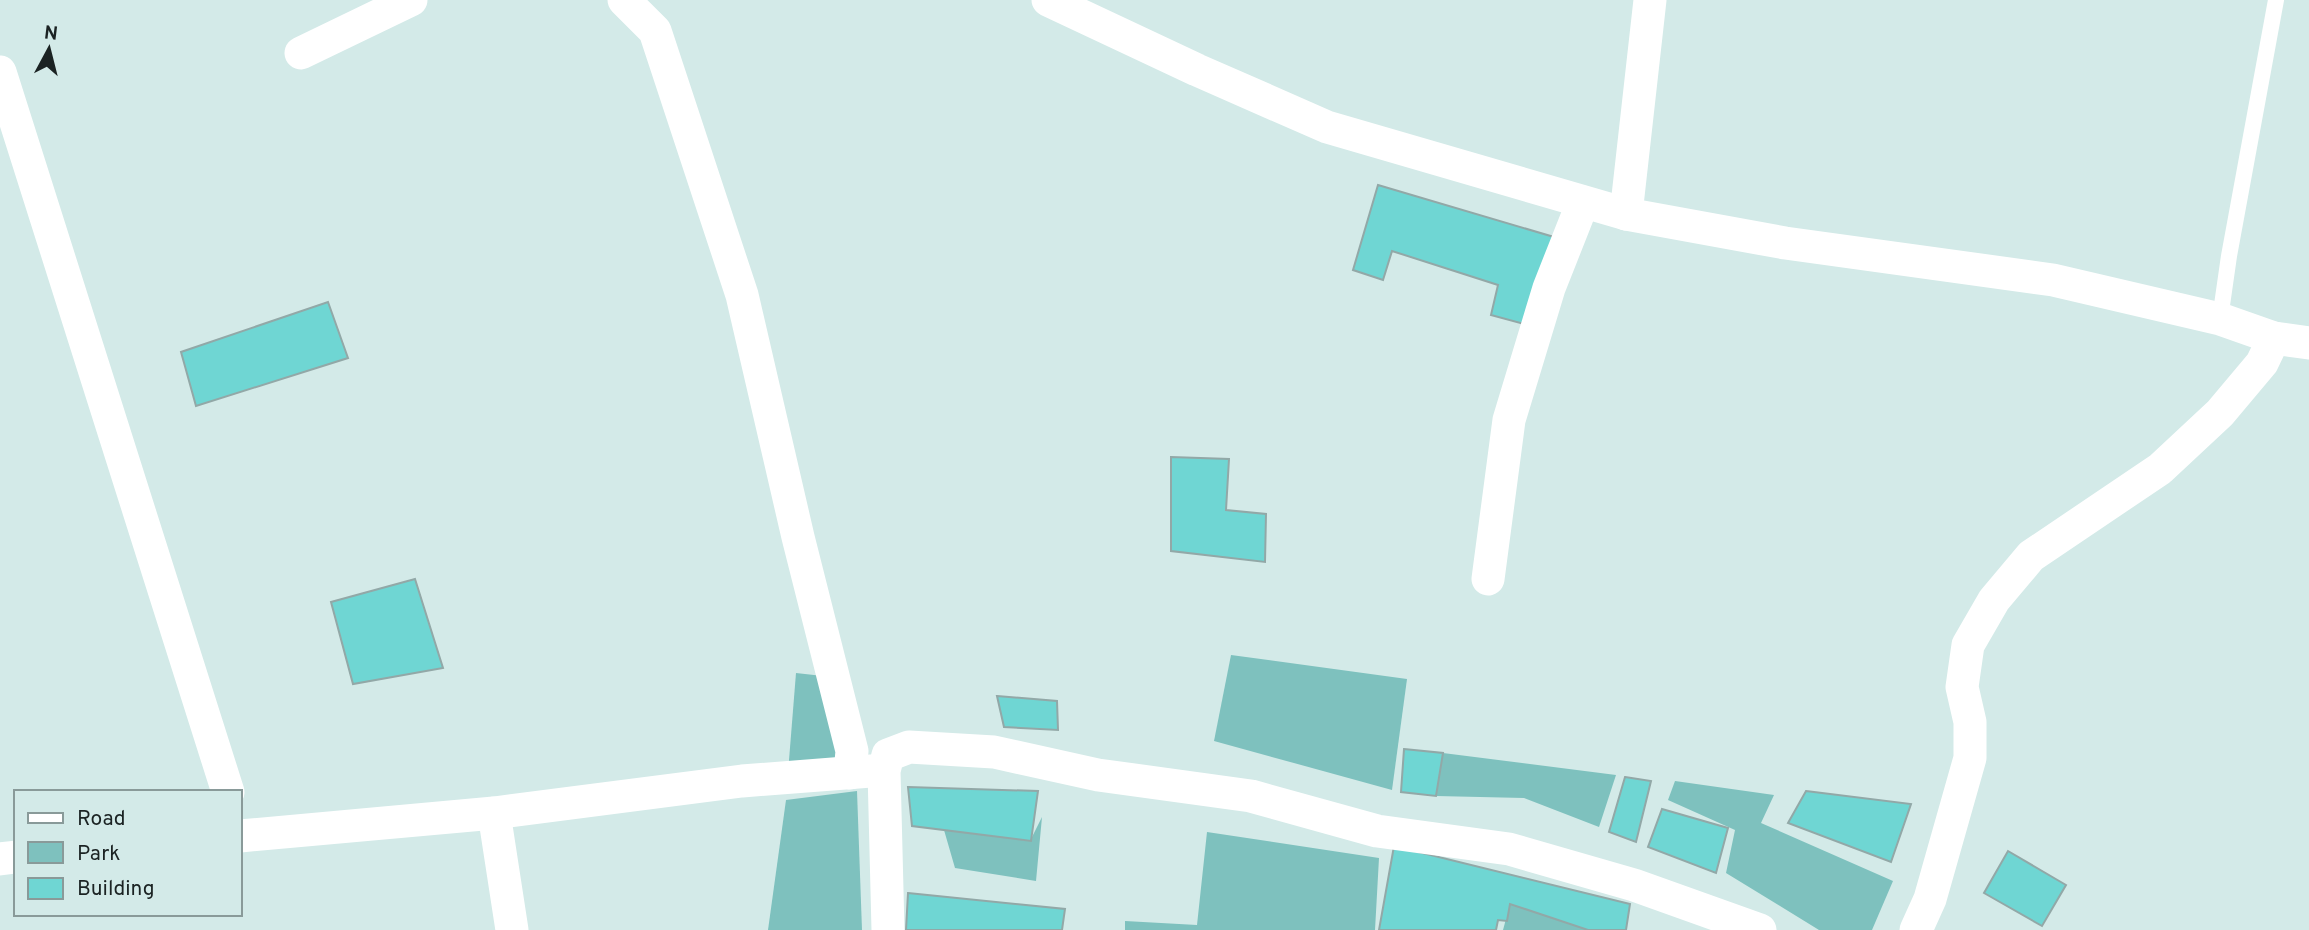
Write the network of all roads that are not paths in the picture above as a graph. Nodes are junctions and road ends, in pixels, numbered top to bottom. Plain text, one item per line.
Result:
1 (411, 0) edge
2 (624, 0) edge
3 (1048, 0) edge
4 (1650, 0) edge
5 (2276, 0) edge
6 (301, 53) dead end
7 (0, 72) edge
8 (1583, 202) junction
9 (1626, 214) junction
10 (2220, 319) junction
11 (2274, 338) junction
12 (2309, 343) edge
13 (1488, 579) dead end
14 (884, 771) junction
15 (850, 772) junction
16 (227, 790) edge
17 (494, 813) junction
18 (242, 833) edge
19 (512, 930) edge
20 (888, 930) edge
21 (1760, 930) edge
22 (1916, 930) edge

1 - 6 street
2 - 15 street
3 - 8 street
4 - 9 street
5 - 10 lane
7 - 16 street
8 - 9 street
8 - 13 street
9 - 10 street
10 - 11 street
11 - 12 street
11 - 22 street
14 - 15 street
14 - 20 street
14 - 21 street
15 - 17 street
17 - 18 street
17 - 19 street

